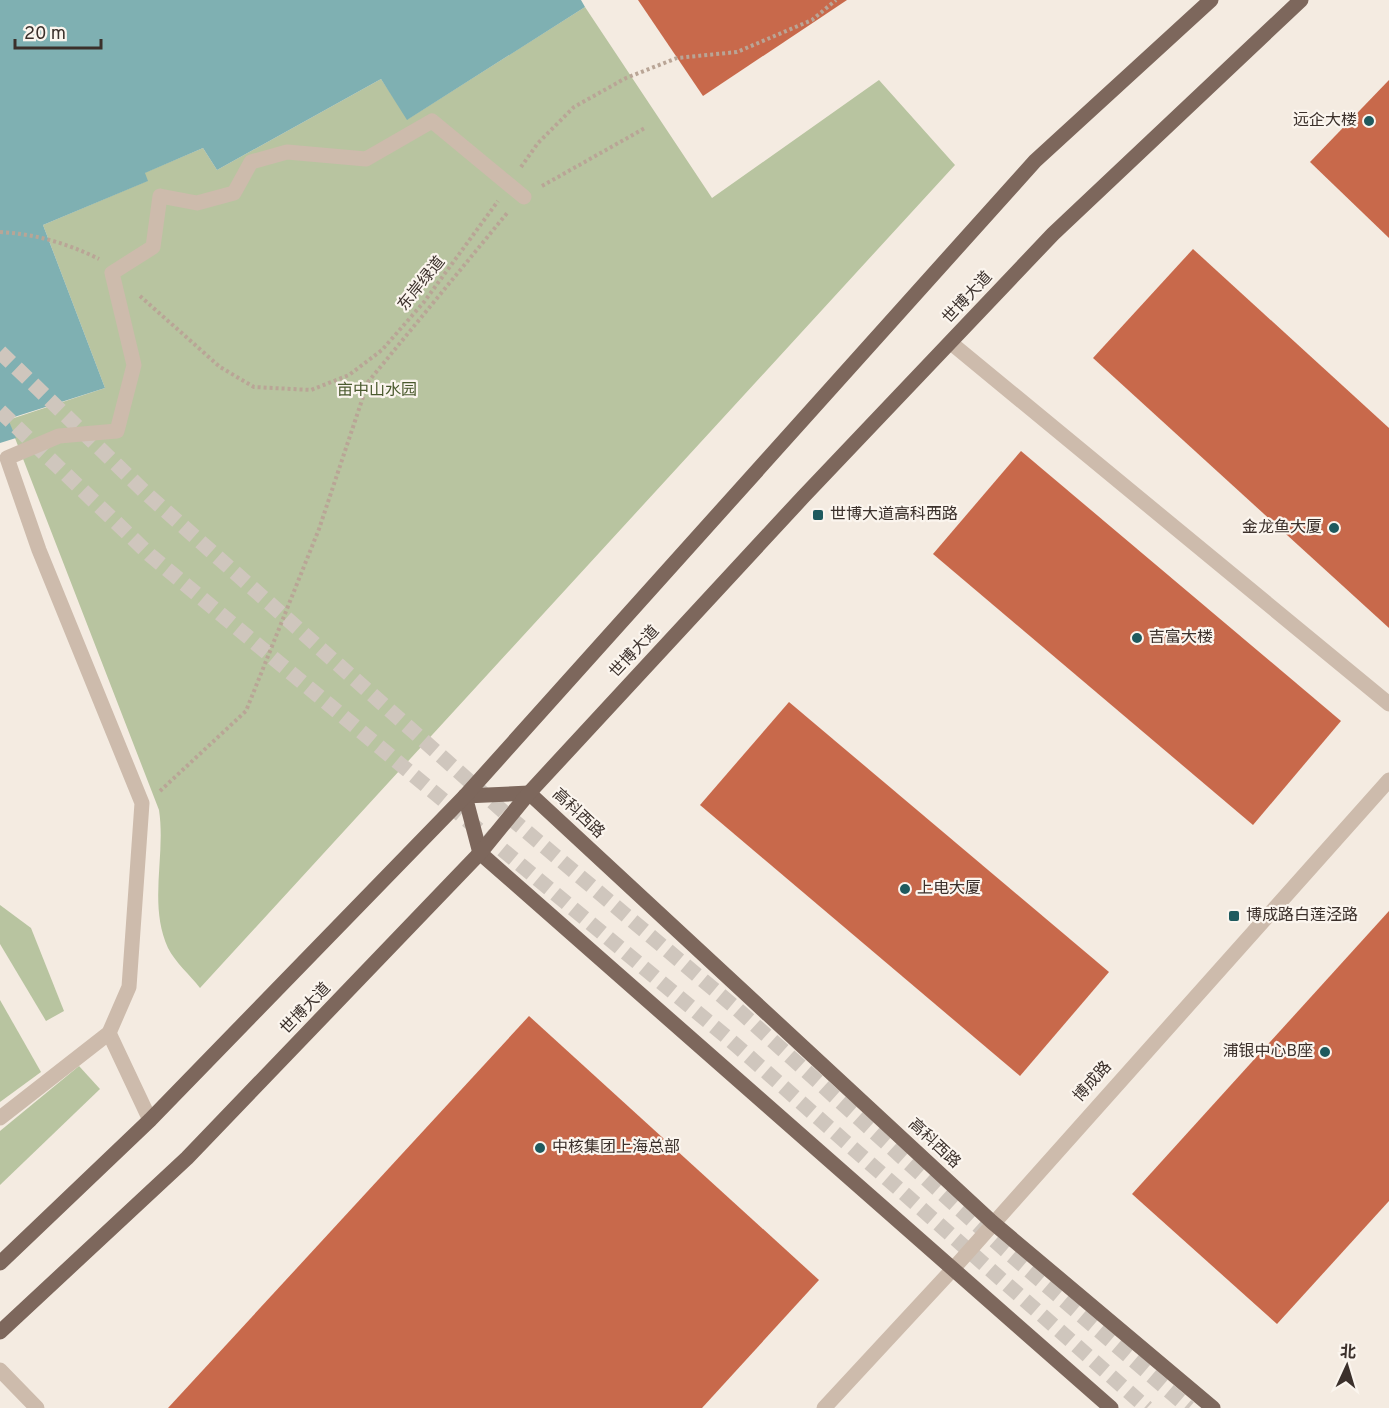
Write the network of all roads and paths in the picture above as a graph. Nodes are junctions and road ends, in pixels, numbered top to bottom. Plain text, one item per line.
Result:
1 (836, 0) edge
2 (1211, 0) edge
3 (1301, 0) edge
4 (645, 128) dead end
5 (509, 185) junction
6 (524, 197) junction
7 (0, 232) edge
8 (115, 270) junction
9 (951, 343) junction
10 (1389, 704) edge
11 (1389, 780) edge
12 (529, 793) junction
13 (465, 796) junction
14 (142, 803) junction
15 (480, 853) junction
16 (110, 1033) junction
17 (0, 1118) edge
18 (150, 1120) junction
19 (992, 1222) junction
20 (0, 1263) edge
21 (953, 1269) junction
22 (0, 1332) edge
23 (0, 1370) edge
24 (37, 1408) edge
25 (824, 1408) edge
26 (1111, 1408) edge
27 (1213, 1408) edge

1 - 5 path, 东岸绿道
2 - 13 main road, 世博大道
3 - 9 main road, 世博大道
4 - 6 path
5 - 6 street
5 - 8 street
5 - 8 path, 东岸绿道
6 - 14 path
7 - 8 path, 东岸绿道
8 - 14 street
9 - 10 street
9 - 12 main road, 世博大道
11 - 19 street, 博成路
12 - 13 main road, 高科西路
12 - 15 main road, 世博大道
12 - 19 main road, 高科西路
13 - 15 main road
13 - 18 main road, 世博大道
14 - 16 street
15 - 21 main road
15 - 22 main road, 世博大道
16 - 17 street
16 - 18 street
18 - 20 main road, 世博大道
19 - 21 street, 博成路
19 - 27 main road, 高科西路
21 - 25 street, 博成路
21 - 26 main road
23 - 24 street

